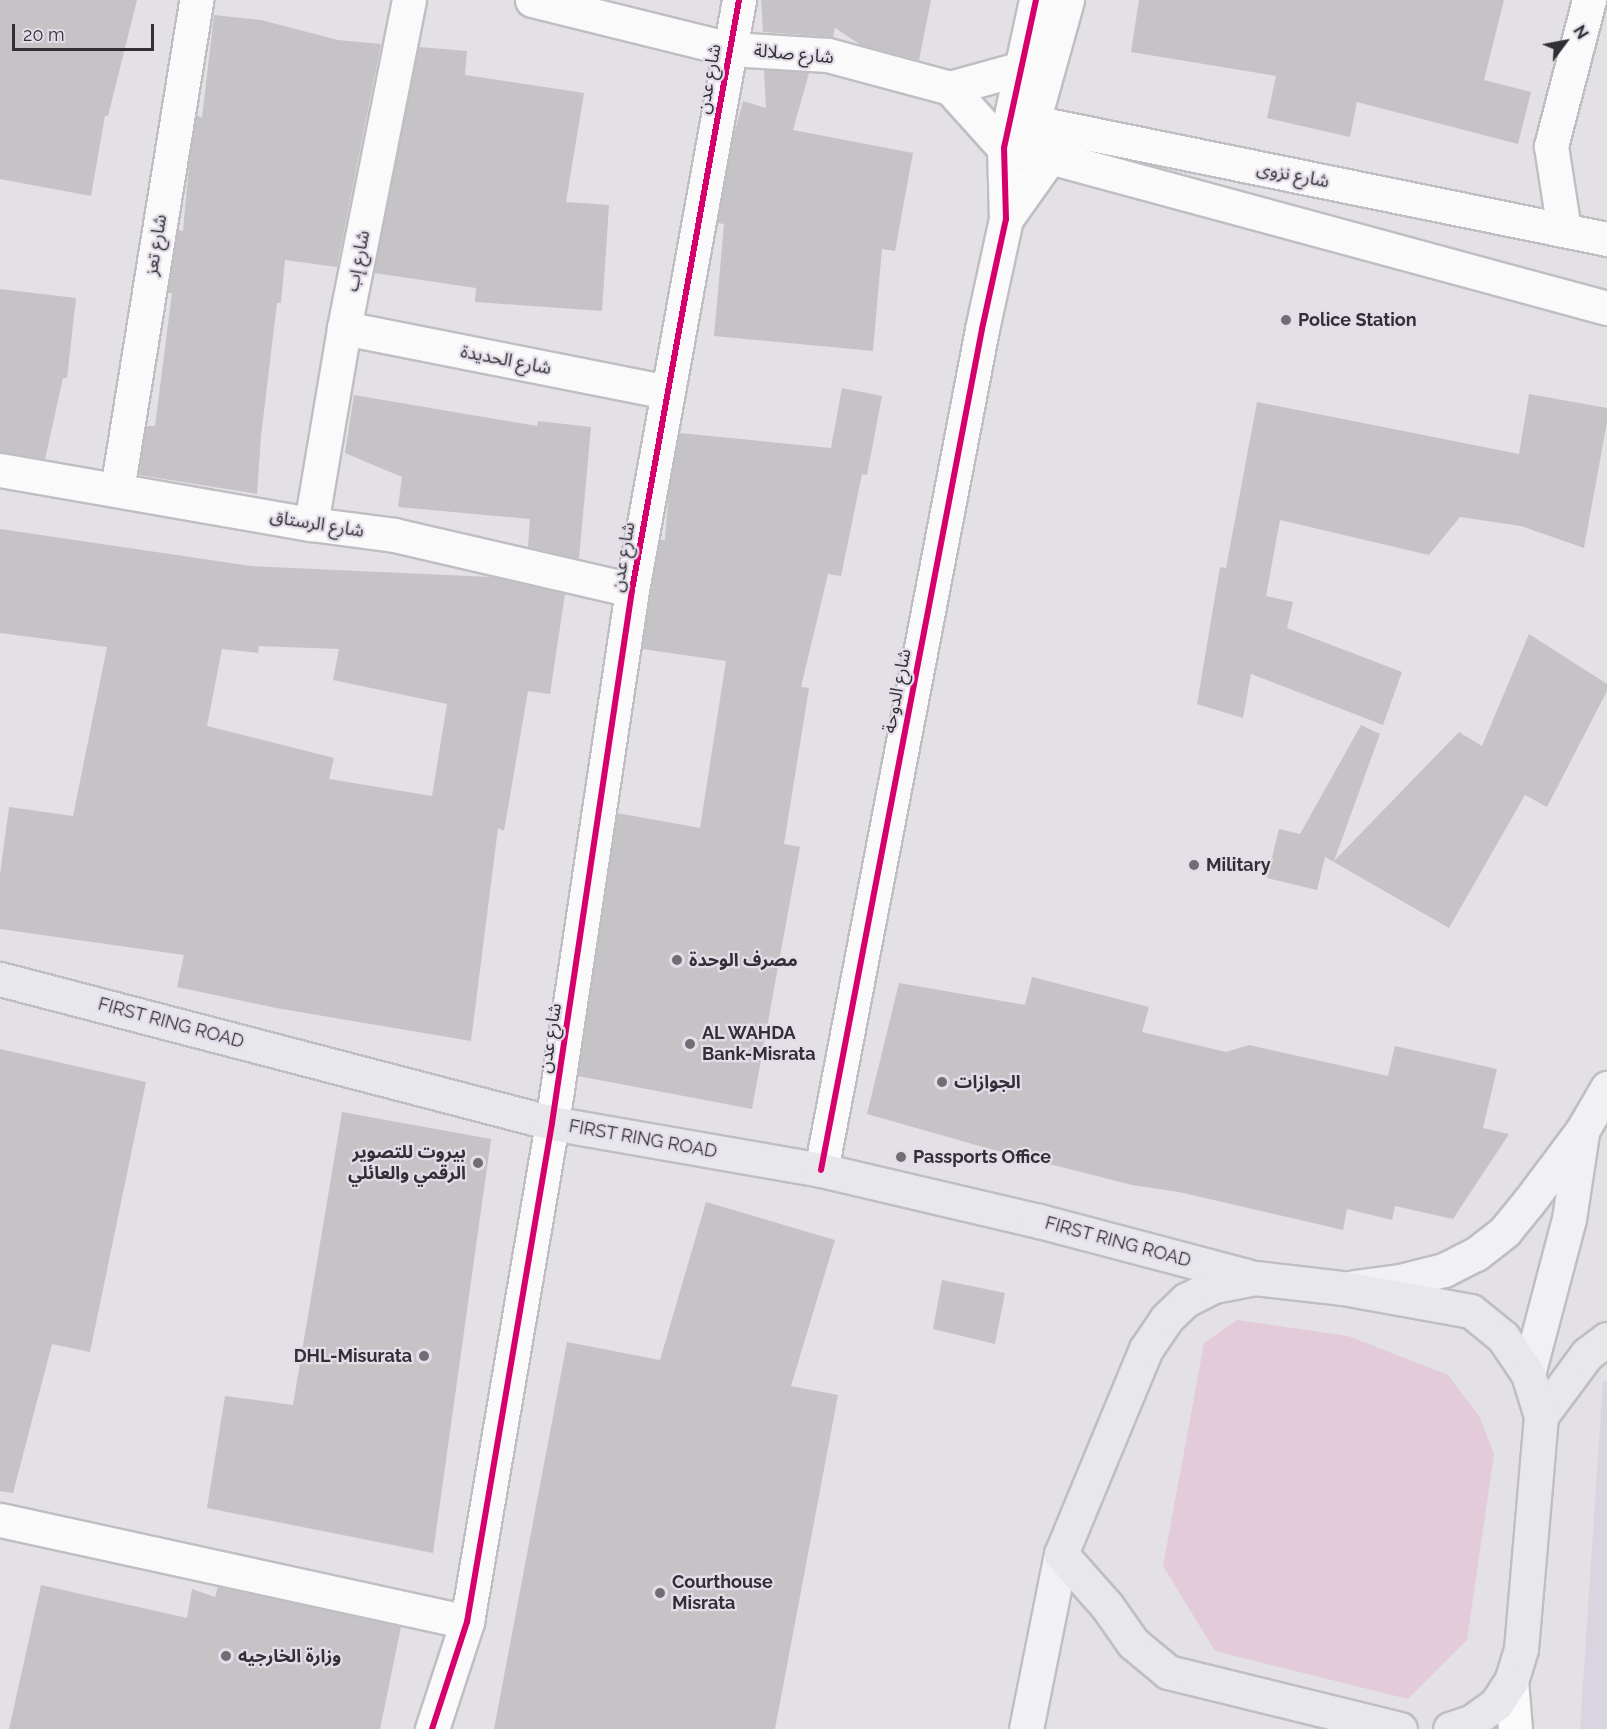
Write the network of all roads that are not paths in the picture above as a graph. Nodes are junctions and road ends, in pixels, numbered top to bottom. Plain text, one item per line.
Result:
1 (196, 0) edge
2 (409, 0) edge
3 (532, 0) edge
4 (739, 0) edge
5 (1036, 0) edge
6 (1067, 0) edge
7 (1589, 0) edge
8 (730, 49) junction
9 (1022, 68) junction
10 (950, 88) junction
11 (1033, 122) junction
12 (1004, 148) junction
13 (1050, 158) junction
14 (1006, 219) junction
15 (1564, 230) junction
16 (1607, 239) edge
17 (1607, 308) edge
18 (344, 328) junction
19 (668, 392) junction
20 (0, 470) edge
21 (117, 490) junction
22 (312, 524) junction
23 (632, 591) junction
24 (0, 979) edge
25 (1607, 1088) edge
26 (552, 1123) junction
27 (1582, 1131) junction
28 (821, 1170) junction
29 (1255, 1278) junction
30 (1343, 1288) junction
31 (1607, 1339) edge
32 (1528, 1374) junction
33 (1540, 1416) junction
34 (0, 1520) edge
35 (1061, 1554) junction
36 (467, 1622) junction
37 (1511, 1681) junction
38 (1357, 1724) edge
39 (432, 1729) edge
40 (1026, 1729) edge
41 (1400, 1729) edge
42 (1450, 1729) edge
43 (1515, 1729) edge

1 - 21 street, شارع تعز
2 - 18 street, شارع إب
3 - 8 street, شارع صلالة
4 - 8 street, شارع عدن
5 - 9 street
6 - 11 street
7 - 15 street
8 - 10 street, شارع صلالة
8 - 19 street, شارع عدن
9 - 10 street
9 - 11 street
9 - 12 street
10 - 12 street
11 - 13 street
11 - 15 street, شارع نزوى
12 - 13 street
12 - 14 street
13 - 14 street
13 - 17 street
14 - 28 street, شارع الدوحة
15 - 16 street, شارع نزوى
18 - 19 street, شارع الحديدة
18 - 22 street, شارع إب
19 - 23 street, شارع عدن
20 - 21 street, شارع الرستاق
21 - 22 street, شارع الرستاق
22 - 23 street, شارع الرستاق
23 - 26 street, شارع عدن
24 - 26 main road, FIRST RING ROAD
25 - 27 main road
26 - 28 main road, FIRST RING ROAD
26 - 36 street, شارع عدن
27 - 30 main road
27 - 32 main road
28 - 29 main road, FIRST RING ROAD
29 - 30 main road
29 - 35 main road
30 - 32 main road
31 - 33 main road
32 - 33 main road
33 - 37 main road
34 - 36 street
35 - 38 main road
35 - 40 main road
36 - 39 street, شارع عدن
37 - 42 main road
37 - 43 street
38 - 41 main road

